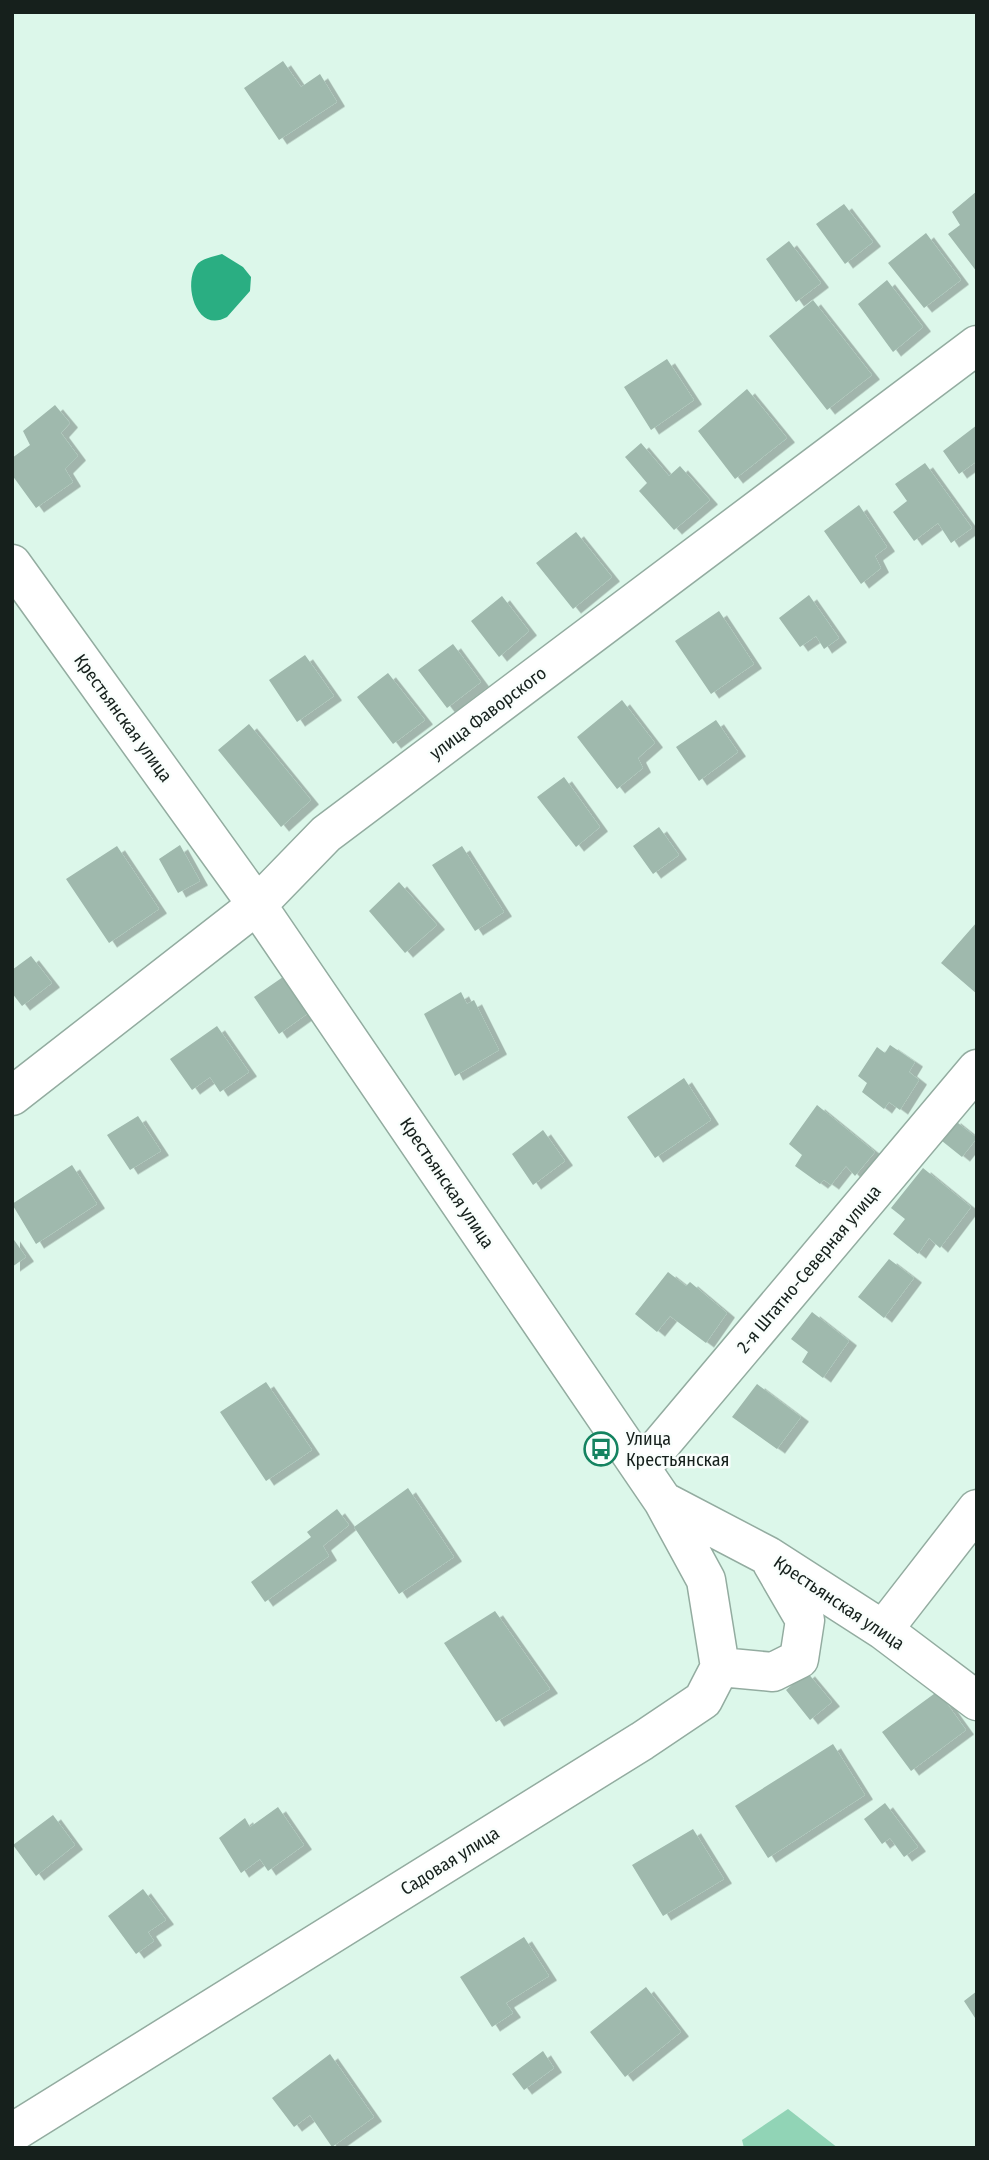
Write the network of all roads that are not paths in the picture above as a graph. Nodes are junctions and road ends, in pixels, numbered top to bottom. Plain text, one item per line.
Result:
1 (977, 345) edge
2 (12, 564) edge
3 (257, 905) junction
4 (977, 1069) edge
5 (12, 1096) edge
6 (640, 1468) junction
7 (663, 1501) junction
8 (977, 1509) edge
9 (768, 1556) junction
10 (883, 1630) junction
11 (720, 1667) junction
12 (977, 1701) edge
13 (12, 2133) edge

1 - 3 street, улица Фаворского
2 - 3 street, Крестьянская улица
3 - 5 street, улица Фаворского
3 - 6 street, Крестьянская улица
4 - 6 street, 2-я Штатно-Северная улица
6 - 7 street, Крестьянская улица
7 - 9 street, Крестьянская улица
7 - 11 street
8 - 10 street
9 - 10 street, Крестьянская улица
9 - 11 street
10 - 12 street, Крестьянская улица
11 - 13 street, Садовая улица

